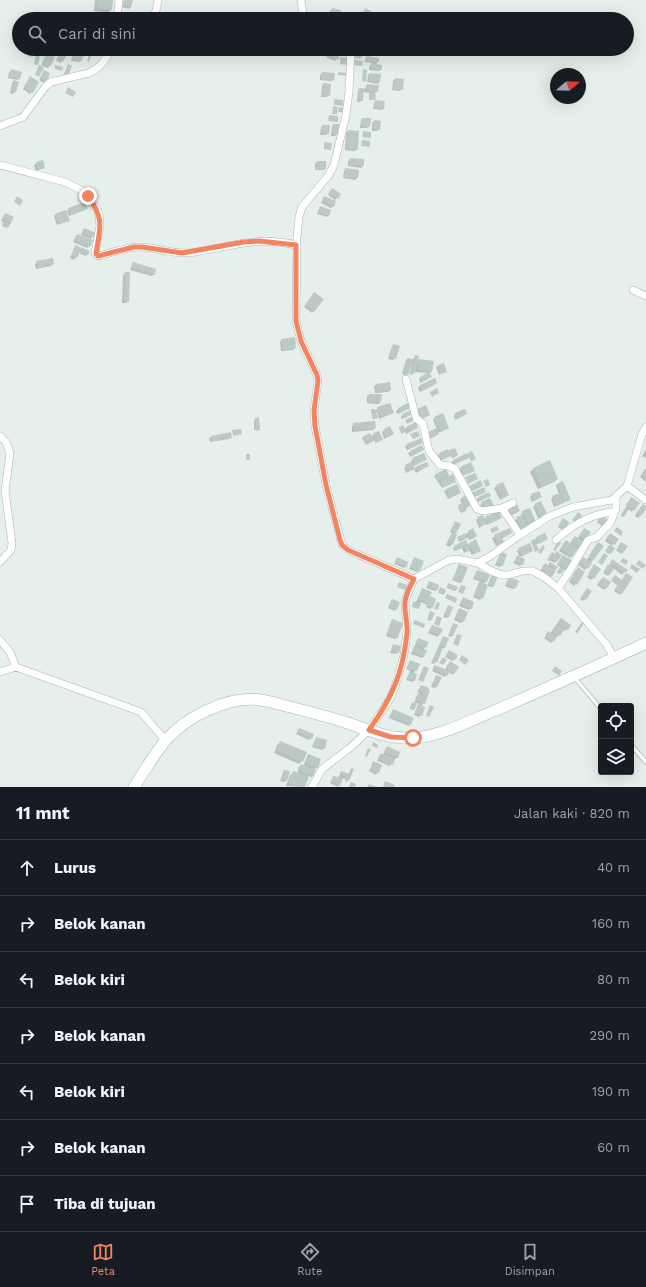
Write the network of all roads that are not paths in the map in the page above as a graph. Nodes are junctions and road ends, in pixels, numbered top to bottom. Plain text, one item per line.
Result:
1 (119, 0) edge
2 (158, 0) edge
3 (301, 0) edge
4 (118, 12) edge
5 (156, 12) edge
6 (303, 12) edge
7 (107, 56) edge
8 (351, 56) edge
9 (0, 126) edge
10 (0, 165) edge
11 (296, 245) junction
12 (633, 290) dead end
13 (646, 296) edge
14 (406, 379) dead end
15 (646, 427) edge
16 (0, 436) edge
17 (627, 486) junction
18 (616, 497) junction
19 (646, 500) edge
20 (512, 503) dead end
21 (502, 508) junction
22 (615, 512) junction
23 (520, 535) junction
24 (556, 540) dead end
25 (0, 562) edge
26 (478, 563) junction
27 (414, 579) junction
28 (558, 588) junction
29 (0, 640) edge
30 (646, 643) edge
31 (611, 651) junction
32 (16, 667) junction
33 (0, 672) edge
34 (573, 676) junction
35 (598, 706) edge
36 (369, 730) junction
37 (166, 740) junction
38 (634, 748) edge
39 (646, 762) edge
40 (134, 787) edge
41 (312, 787) edge

1 - 4 street
2 - 5 street
3 - 6 street
7 - 9 street
8 - 11 street
10 - 11 street
11 - 27 street
12 - 13 street
14 - 21 street
15 - 17 street
16 - 25 street
17 - 18 street
17 - 19 street
18 - 22 street
18 - 23 street
20 - 21 street
21 - 23 street
22 - 24 street
22 - 28 street
23 - 26 street
26 - 27 street
26 - 28 street
27 - 36 street
28 - 31 street
29 - 32 street
30 - 31 street
31 - 34 street
32 - 33 street
32 - 37 street
34 - 35 lane
34 - 36 street
36 - 37 street
36 - 41 street
37 - 40 street
38 - 39 lane

